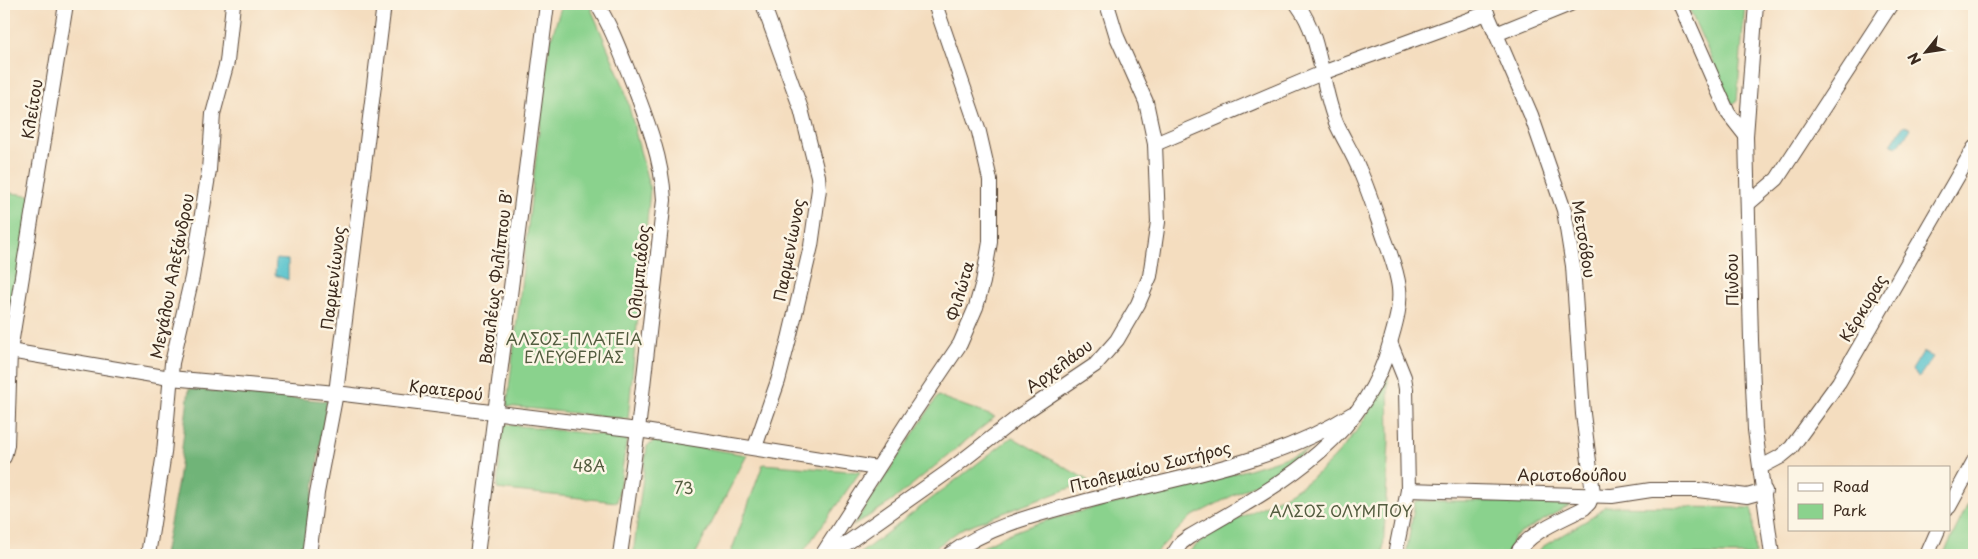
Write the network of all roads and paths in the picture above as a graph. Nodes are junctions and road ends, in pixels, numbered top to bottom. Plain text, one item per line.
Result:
1 (66, 4) edge
2 (233, 4) edge
3 (384, 4) edge
4 (547, 4) edge
5 (597, 4) edge
6 (763, 4) edge
7 (935, 4) edge
8 (1107, 4) edge
9 (1297, 4) edge
10 (1570, 4) edge
11 (1680, 4) edge
12 (1756, 4) edge
13 (1891, 4) edge
14 (1485, 8) edge
15 (1496, 34) junction
16 (1322, 73) junction
17 (1746, 136) junction
18 (1155, 144) junction
19 (1974, 148) edge
20 (1749, 203) junction
21 (1390, 342) junction
22 (10, 352) junction
23 (170, 378) junction
24 (336, 393) junction
25 (1359, 409) junction
26 (496, 414) junction
27 (638, 430) junction
28 (755, 447) junction
29 (4, 457) edge
30 (1974, 462) edge
31 (1761, 467) junction
32 (877, 468) junction
33 (1408, 490) junction
34 (1765, 491) junction
35 (1593, 493) junction
36 (1950, 505) edge
37 (1937, 532) edge
38 (148, 555) edge
39 (309, 555) edge
40 (477, 555) edge
41 (620, 555) edge
42 (822, 555) edge
43 (830, 555) edge
44 (949, 555) edge
45 (1173, 555) edge
46 (1395, 555) edge
47 (1516, 555) edge
48 (1772, 555) edge
49 (1927, 555) edge

1 - 22 street, Κλείτου
2 - 23 street, Μεγάλου Αλεξάνδρου
3 - 24 street, Παρμενίωνος
4 - 26 street, Βασιλέως Φιλίππου Β'
5 - 27 street, Ολυμπιάδος
6 - 28 street, Παρμενίωνος
7 - 32 street, Φιλώτα
8 - 18 street, Αρχελάου
9 - 16 street
10 - 15 street
11 - 17 street
12 - 17 street, Πίνδου
13 - 20 street
14 - 15 street, Μετσόβου
14 - 16 street
15 - 35 street, Μετσόβου
16 - 18 street
16 - 21 street
17 - 20 street, Πίνδου
18 - 43 street, Αρχελάου
19 - 31 street, Κέρκυρας
20 - 31 street, Πίνδου
21 - 25 street
21 - 33 street
22 - 23 street, Κρατερού
22 - 29 street, Κλείτου
23 - 24 street, Κρατερού
23 - 38 street, Μεγάλου Αλεξάνδρου
24 - 26 street, Κρατερού
24 - 39 street, Παρμενίωνος
25 - 44 street, Πτολεμαίου Σωτήρος
25 - 45 street
26 - 27 street, Κρατερού
26 - 40 street, Βασιλέως Φιλίππου Β'
27 - 28 street, Κρατερού
27 - 41 street, Ολυμπιάδος
28 - 32 street, Κρατερού
30 - 36 street
31 - 34 street, Πίνδου
32 - 42 street, Φιλώτα
33 - 35 street, Αριστοβούλου
33 - 46 street
34 - 35 street, Αριστοβούλου
34 - 48 street, Πίνδου
35 - 47 street
37 - 49 street

